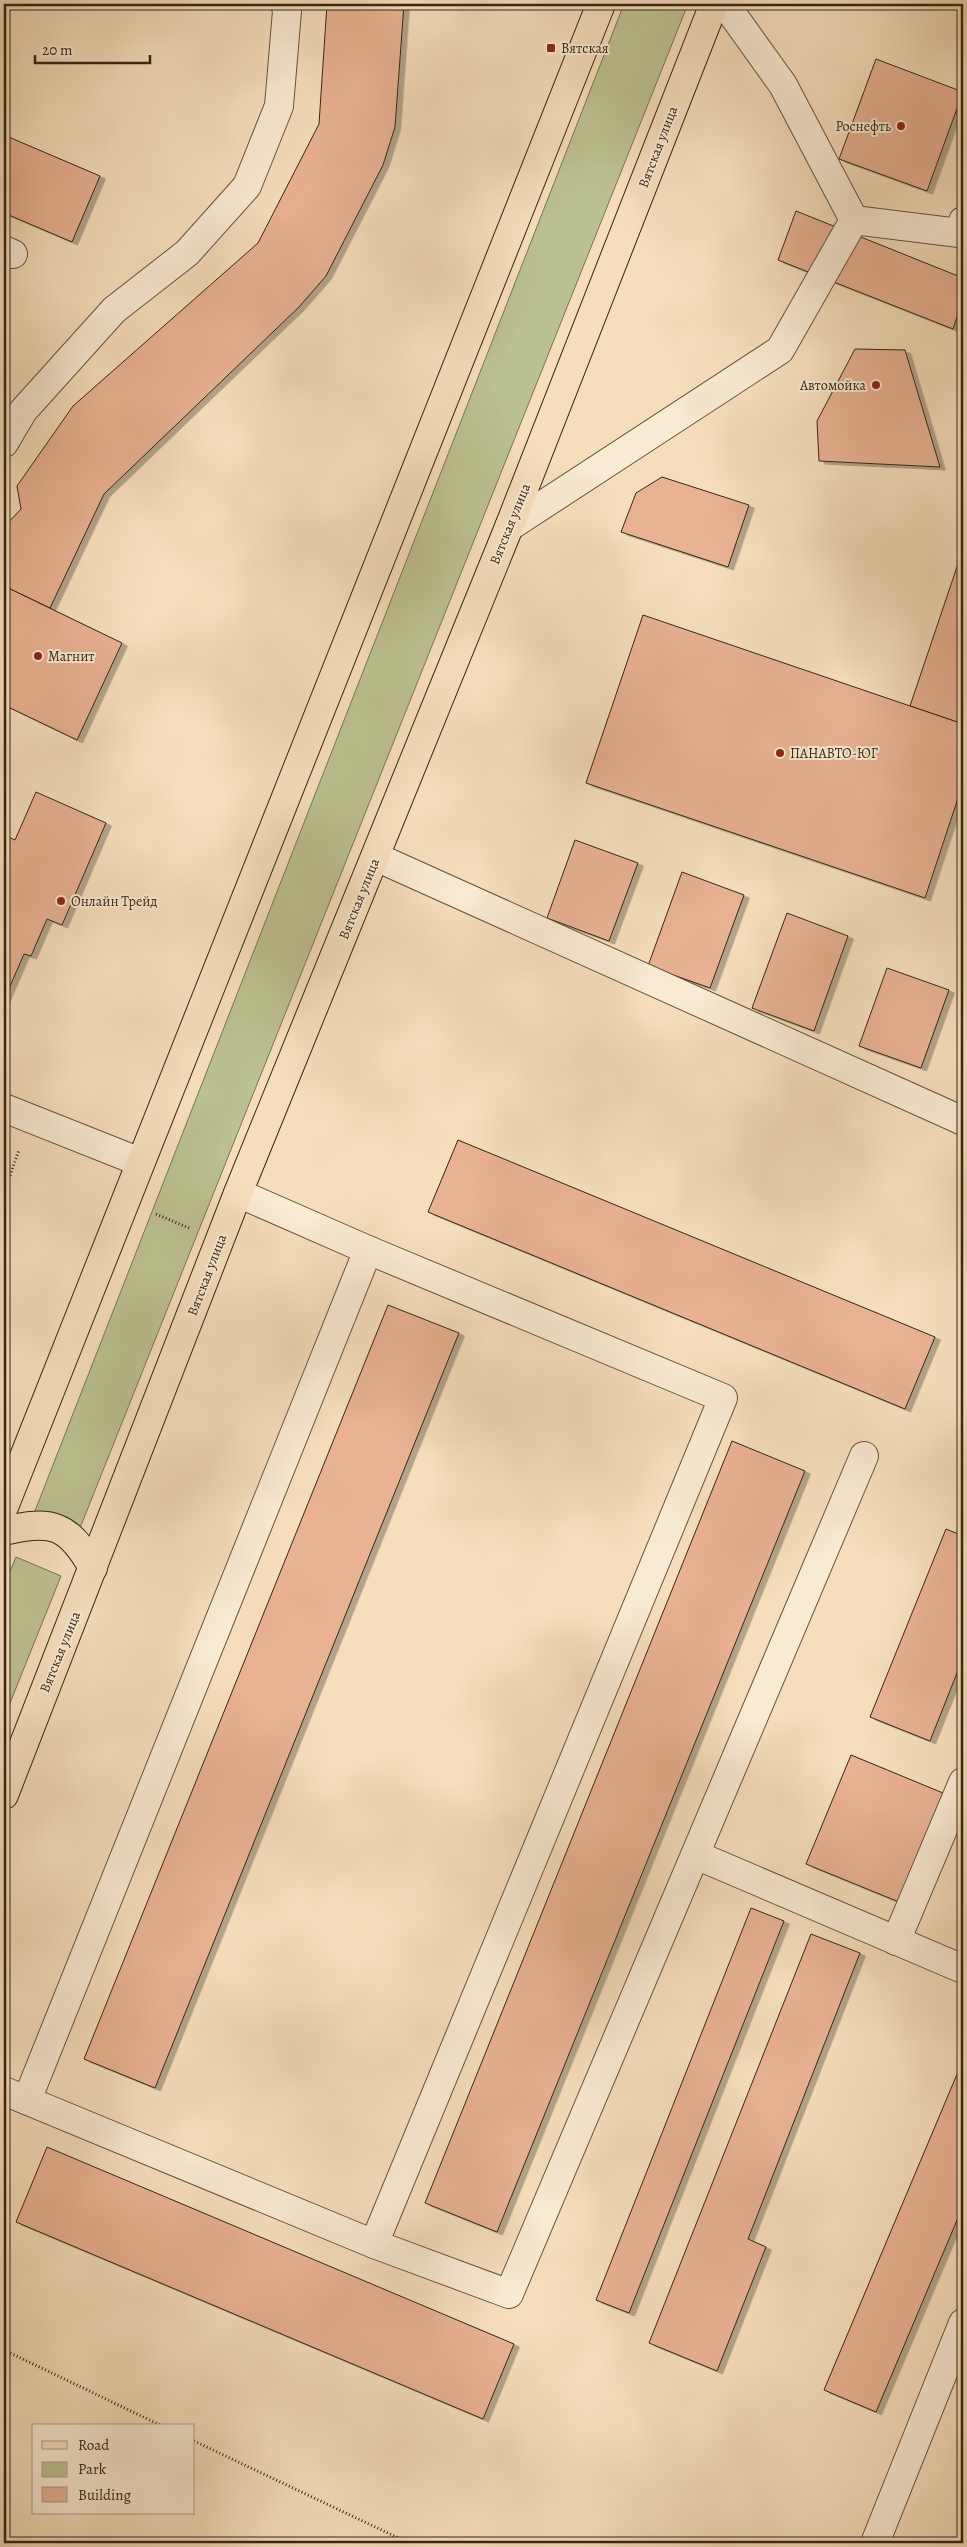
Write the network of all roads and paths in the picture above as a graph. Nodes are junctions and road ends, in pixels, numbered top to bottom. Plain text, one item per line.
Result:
1 (285, 4) edge
2 (600, 4) edge
3 (714, 4) edge
4 (726, 4) edge
5 (854, 220) junction
6 (963, 221) edge
7 (4, 443) edge
8 (509, 527) junction
9 (376, 857) junction
10 (4, 1108) edge
11 (30, 1118) junction
12 (963, 1121) edge
13 (140, 1162) junction
14 (4, 1192) edge
15 (238, 1193) junction
16 (125, 1202) junction
17 (221, 1241) junction
18 (368, 1250) junction
19 (864, 1456) dead end
20 (4, 1507) edge
21 (4, 1531) edge
22 (93, 1568) junction
23 (963, 1782) edge
24 (4, 1795) edge
25 (696, 1856) junction
26 (896, 1941) junction
27 (963, 1969) edge
28 (15, 2096) edge
29 (374, 2244) junction
30 (963, 2323) edge
31 (4, 2350) edge
32 (158, 2424) edge
33 (195, 2441) edge
34 (409, 2543) edge
35 (875, 2543) edge

1 - 7 lane
2 - 13 main road
3 - 8 main road, Вятская улица
4 - 5 lane
5 - 6 lane
5 - 8 lane
8 - 9 main road, Вятская улица
9 - 12 lane
9 - 15 main road, Вятская улица
10 - 11 lane
11 - 13 lane
11 - 14 path
13 - 16 main road
15 - 17 main road, Вятская улица
15 - 18 lane
16 - 17 path
16 - 20 main road
17 - 22 main road, Вятская улица
18 - 28 lane
18 - 29 lane
19 - 25 lane
21 - 22 main road
22 - 24 main road, Вятская улица
23 - 26 lane
25 - 26 lane
25 - 29 lane
26 - 27 lane
28 - 29 lane
30 - 35 lane
31 - 32 path
33 - 34 path

